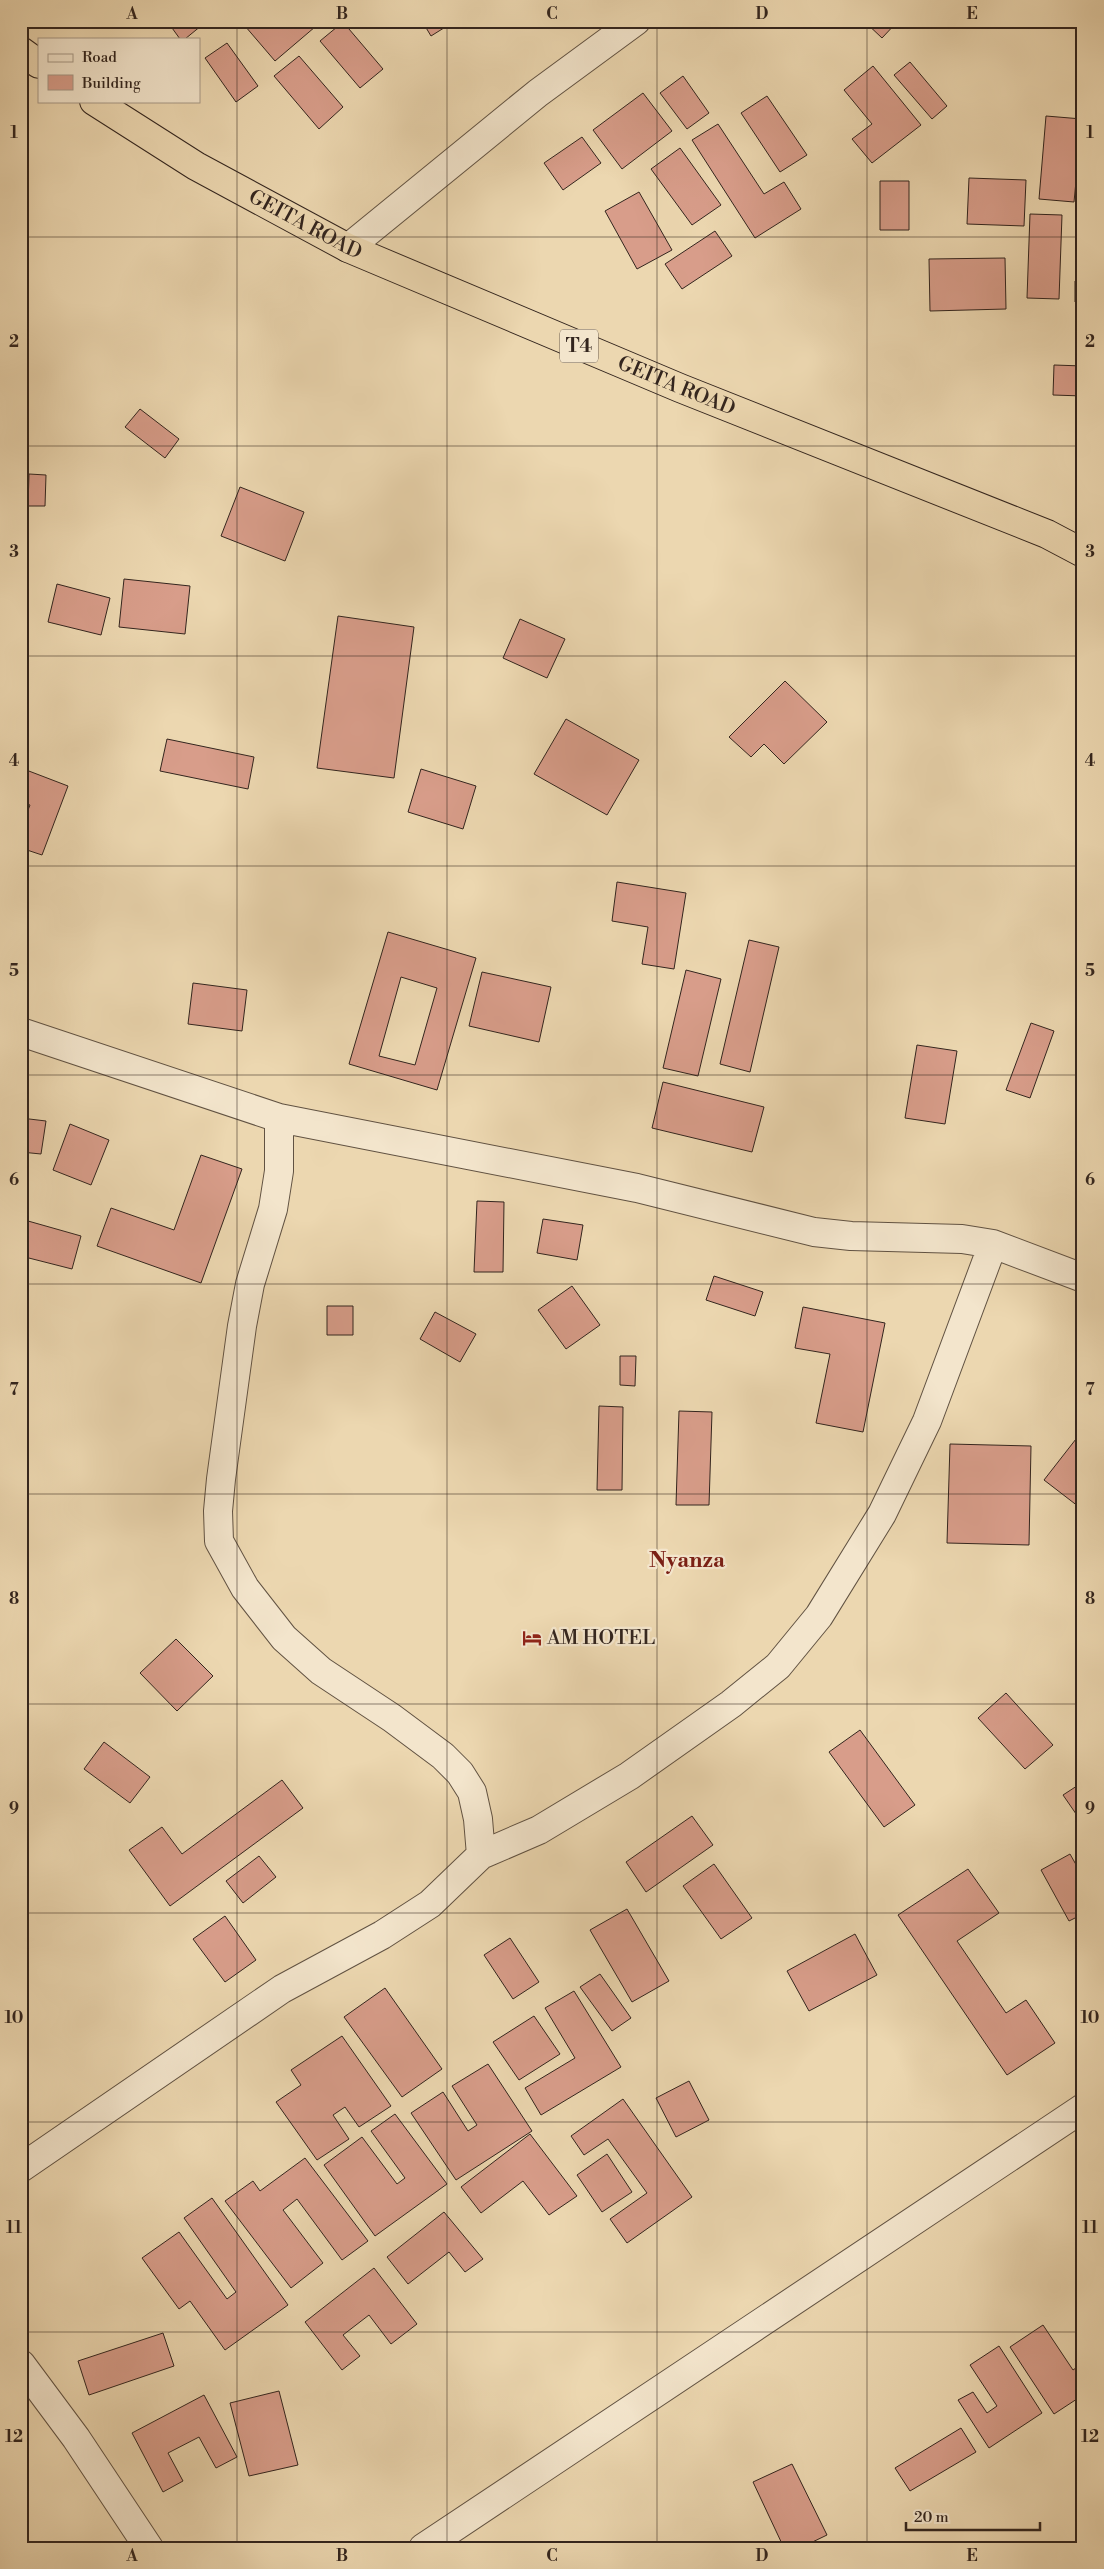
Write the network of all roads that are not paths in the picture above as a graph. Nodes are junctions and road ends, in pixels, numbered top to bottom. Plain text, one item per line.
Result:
1 (636, 21) edge
2 (21, 51) edge
3 (38, 63) edge
4 (96, 102) edge
5 (348, 248) junction
6 (1083, 553) edge
7 (21, 1032) edge
8 (279, 1118) junction
9 (993, 1244) junction
10 (1083, 1278) edge
11 (481, 1855) junction
12 (1083, 2108) edge
13 (21, 2168) edge
14 (21, 2364) edge
15 (149, 2548) edge
16 (423, 2548) edge

1 - 5 street
2 - 3 highway
4 - 5 highway, GEITA ROAD / T4
5 - 6 highway, GEITA ROAD / T4
7 - 8 street
8 - 9 street
8 - 11 street
9 - 10 street
9 - 11 street
11 - 13 street
12 - 16 street
14 - 15 street

